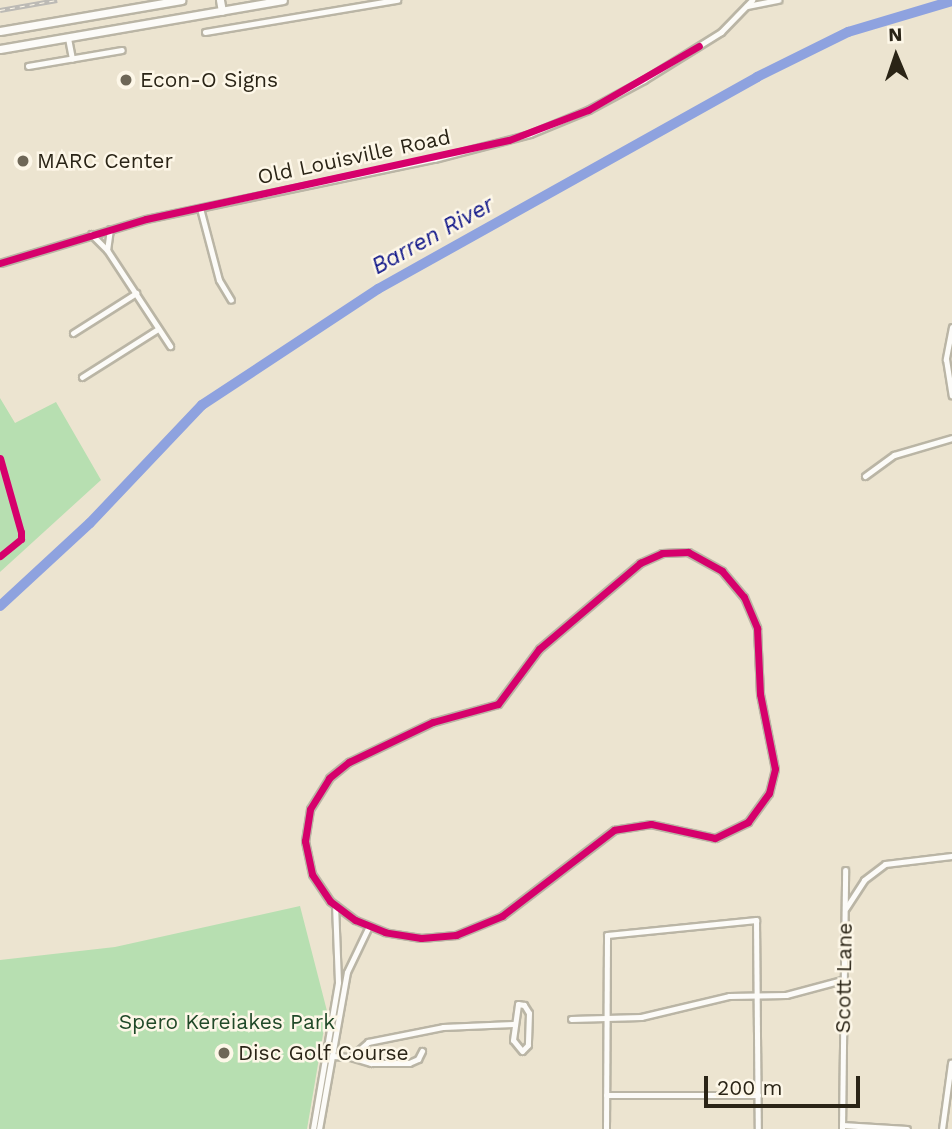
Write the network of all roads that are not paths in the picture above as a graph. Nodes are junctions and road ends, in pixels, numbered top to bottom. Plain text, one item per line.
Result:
1 (181, 0) edge
2 (220, 0) edge
3 (283, 0) edge
4 (397, 0) edge
5 (752, 0) edge
6 (778, 0) edge
7 (747, 6) junction
8 (222, 10) junction
9 (64, 20) junction
10 (225, 28) junction
11 (0, 31) edge
12 (205, 32) dead end
13 (68, 37) junction
14 (0, 49) edge
15 (122, 50) dead end
16 (72, 59) junction
17 (28, 66) dead end
18 (200, 208) junction
19 (110, 229) junction
20 (92, 234) junction
21 (107, 250) junction
22 (0, 263) edge
23 (136, 293) junction
24 (231, 300) dead end
25 (952, 327) edge
26 (158, 329) junction
27 (73, 333) dead end
28 (170, 346) dead end
29 (82, 377) dead end
30 (952, 396) edge
31 (952, 438) edge
32 (865, 476) dead end
33 (952, 856) edge
34 (845, 870) dead end
35 (335, 905) junction
36 (845, 911) junction
37 (369, 926) junction
38 (842, 981) junction
39 (757, 995) junction
40 (606, 1018) junction
41 (571, 1019) dead end
42 (513, 1024) junction
43 (422, 1051) dead end
44 (325, 1056) junction
45 (333, 1056) junction
46 (351, 1058) junction
47 (951, 1063) edge
48 (606, 1095) junction
49 (758, 1095) junction
50 (842, 1127) edge
51 (313, 1129) edge
52 (319, 1129) edge
53 (607, 1129) edge
54 (758, 1129) edge
55 (907, 1129) edge
56 (942, 1129) edge

1 - 9 main road
2 - 8 main road
3 - 8 main road
4 - 10 street
5 - 7 street, Old Louisville Road
6 - 7 street
7 - 18 street, Old Louisville Road
8 - 10 street
8 - 13 main road
9 - 11 main road
9 - 13 main road
10 - 12 street
13 - 14 main road
13 - 16 street
15 - 16 street
16 - 17 street
18 - 19 street, Old Louisville Road
18 - 24 street
19 - 20 street, Old Louisville Road
19 - 21 street
20 - 21 street
20 - 22 street, Old Louisville Road
21 - 23 street
23 - 26 street
23 - 27 street
25 - 30 street
26 - 28 street
26 - 29 street
31 - 32 street
33 - 36 street, Scott Lane
34 - 36 street, Scott Lane
35 - 37 street
35 - 37 street
35 - 44 street
36 - 38 street, Scott Lane
37 - 45 street
38 - 39 street
38 - 50 street, Scott Lane
39 - 40 street
39 - 40 street
39 - 49 street
40 - 41 street
40 - 48 street
42 - 42 street
42 - 46 street
43 - 46 street
44 - 45 street
44 - 51 street
45 - 46 street
45 - 52 street
47 - 56 street
48 - 49 street
48 - 53 street
49 - 54 street
50 - 55 street

